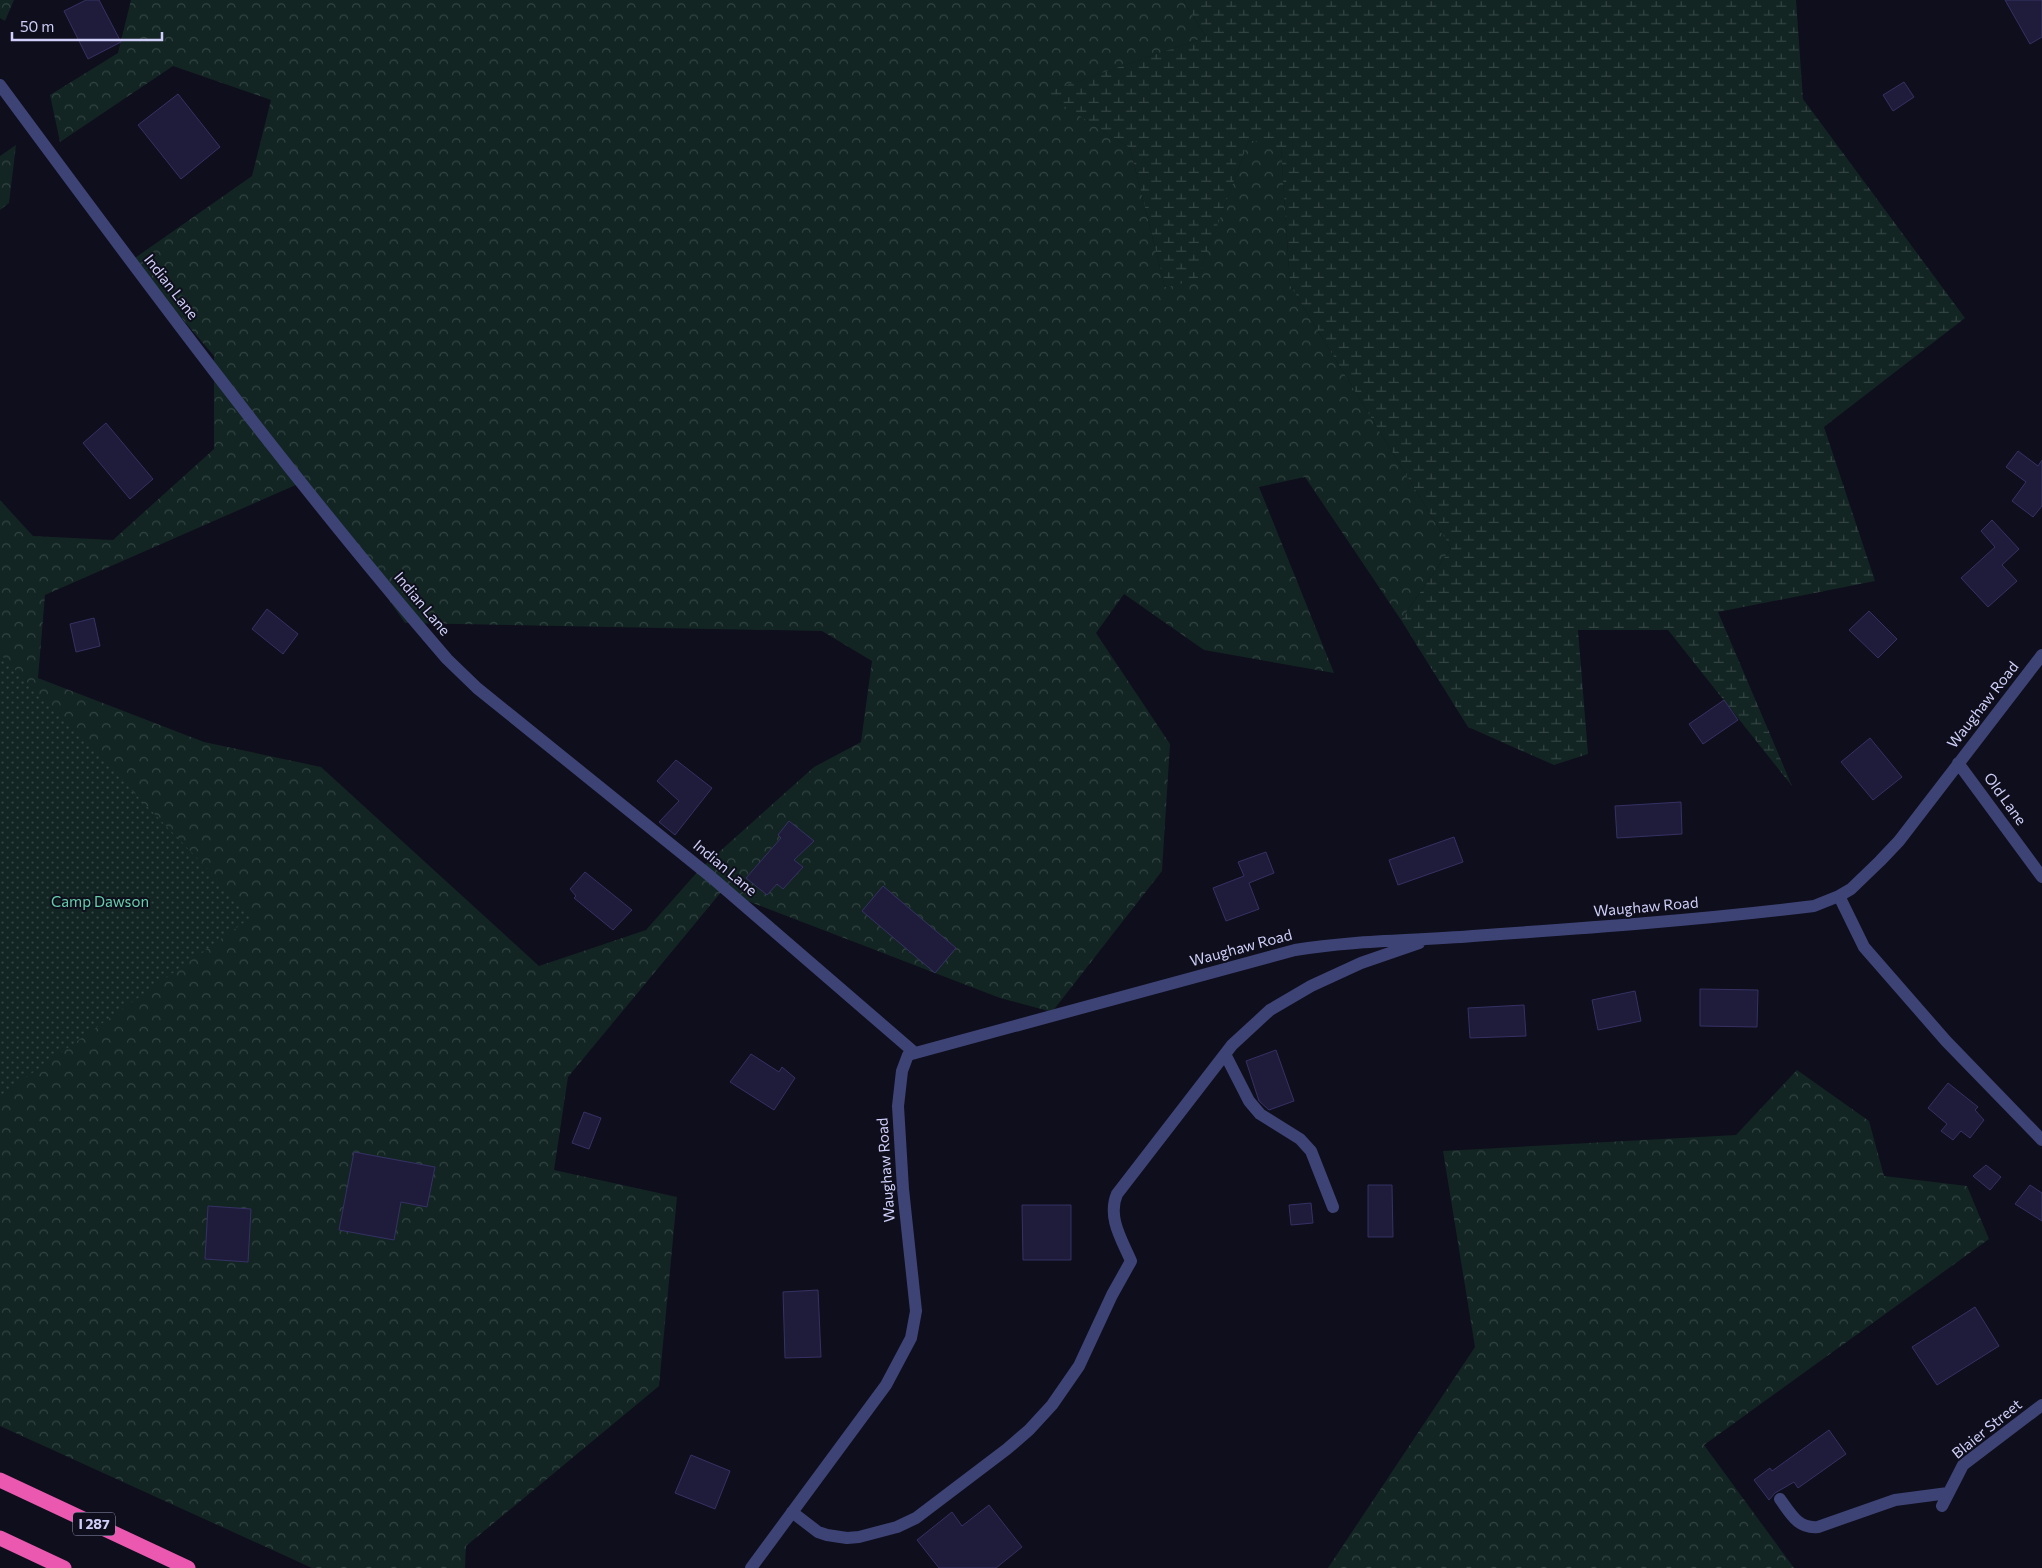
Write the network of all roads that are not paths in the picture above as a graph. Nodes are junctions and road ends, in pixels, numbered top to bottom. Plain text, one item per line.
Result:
1 (0, 85) edge
2 (2042, 655) edge
3 (1958, 763) junction
4 (2042, 878) edge
5 (1839, 896) junction
6 (1431, 938) junction
7 (915, 1053) junction
8 (1224, 1054) junction
9 (2042, 1140) edge
10 (1333, 1207) dead end
11 (2042, 1405) edge
12 (0, 1480) edge
13 (1948, 1493) junction
14 (1780, 1499) dead end
15 (1942, 1506) dead end
16 (792, 1512) junction
17 (0, 1538) edge
18 (64, 1568) edge
19 (188, 1568) edge
20 (752, 1568) edge

1 - 7 street, Indian Lane
2 - 3 street, Waughaw Road
3 - 4 street, Old Lane
3 - 5 street, Waughaw Road
5 - 6 street, Waughaw Road
5 - 9 street
6 - 7 street, Waughaw Road
6 - 8 street
7 - 16 street, Waughaw Road
8 - 10 street
8 - 16 street
11 - 13 street, Blaier Street
12 - 19 highway, I 287
13 - 14 street
13 - 15 street, Blaier Street
16 - 20 street, Waughaw Road
17 - 18 highway

